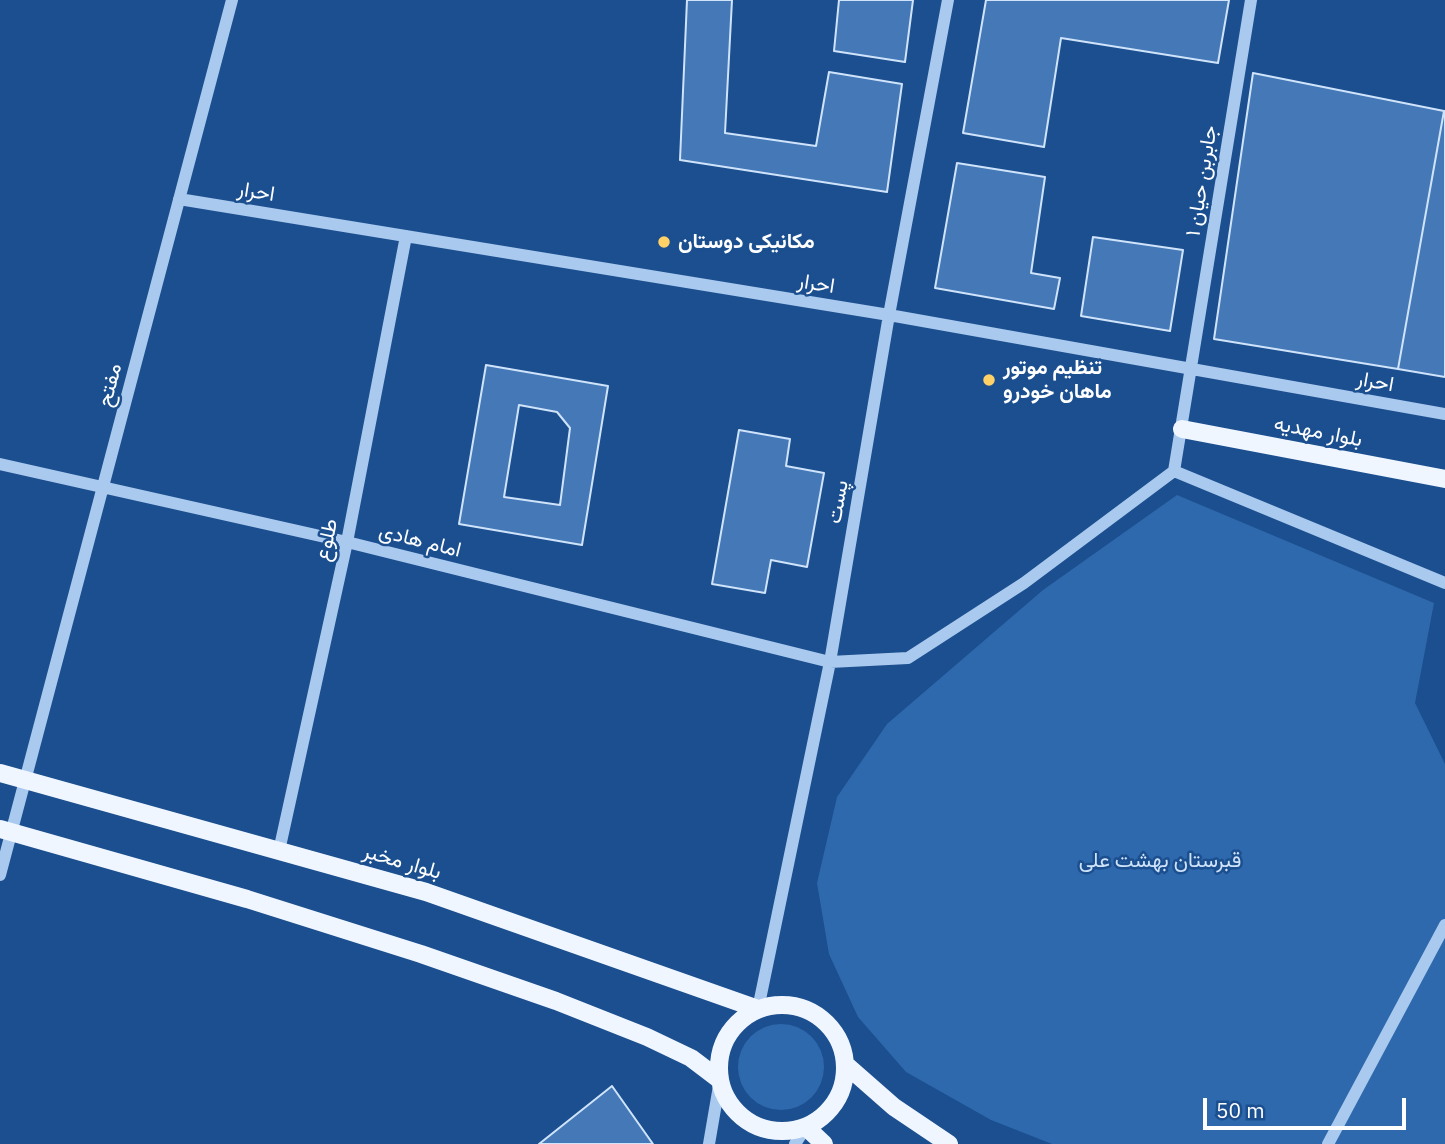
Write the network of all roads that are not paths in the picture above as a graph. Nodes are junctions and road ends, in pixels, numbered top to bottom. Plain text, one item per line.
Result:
1 (232, 0) edge
2 (948, 0) edge
3 (1251, 0) edge
4 (179, 199) junction
5 (406, 236) junction
6 (889, 315) junction
7 (1191, 369) junction
8 (1445, 414) edge
9 (1182, 429) junction
10 (0, 464) edge
11 (1174, 471) junction
12 (1445, 479) edge
13 (103, 487) junction
14 (347, 542) junction
15 (1445, 583) edge
16 (830, 662) junction
17 (0, 773) edge
18 (26, 780) junction
19 (6, 830) edge
20 (279, 851) junction
21 (0, 875) edge
22 (1445, 925) edge
23 (758, 1009) junction
24 (845, 1064) junction
25 (720, 1080) junction
26 (806, 1126) junction
27 (709, 1144) edge
28 (795, 1144) edge
29 (824, 1144) edge
30 (949, 1144) edge
31 (1328, 1144) edge

1 - 4 street, مفتح
2 - 6 street, پست
3 - 7 street, جابربن حیان ۱
4 - 5 street, احرار
4 - 13 street, مفتح
5 - 6 street, احرار
5 - 14 street, طلوع
6 - 7 street, احرار
6 - 16 street, پست
7 - 8 street, احرار
7 - 9 street, جابربن حیان ۱
9 - 11 street, جابربن حیان ۱
9 - 12 main road, بلوار مهدیه
10 - 13 street, امام هادی
11 - 15 street
11 - 16 street, امام هادی
13 - 14 street, امام هادی
13 - 18 street, مفتح
14 - 16 street, امام هادی
14 - 20 street, طلوع
16 - 23 street, پست
17 - 18 main road, بلوار مخبر
18 - 19 street, مفتح
18 - 20 main road, بلوار مخبر
19 - 21 street
19 - 25 main road
20 - 23 main road, بلوار مخبر
22 - 31 street
23 - 24 main road
23 - 25 main road
24 - 26 main road
24 - 30 main road
25 - 26 main road
25 - 27 street
26 - 28 street
26 - 29 main road

